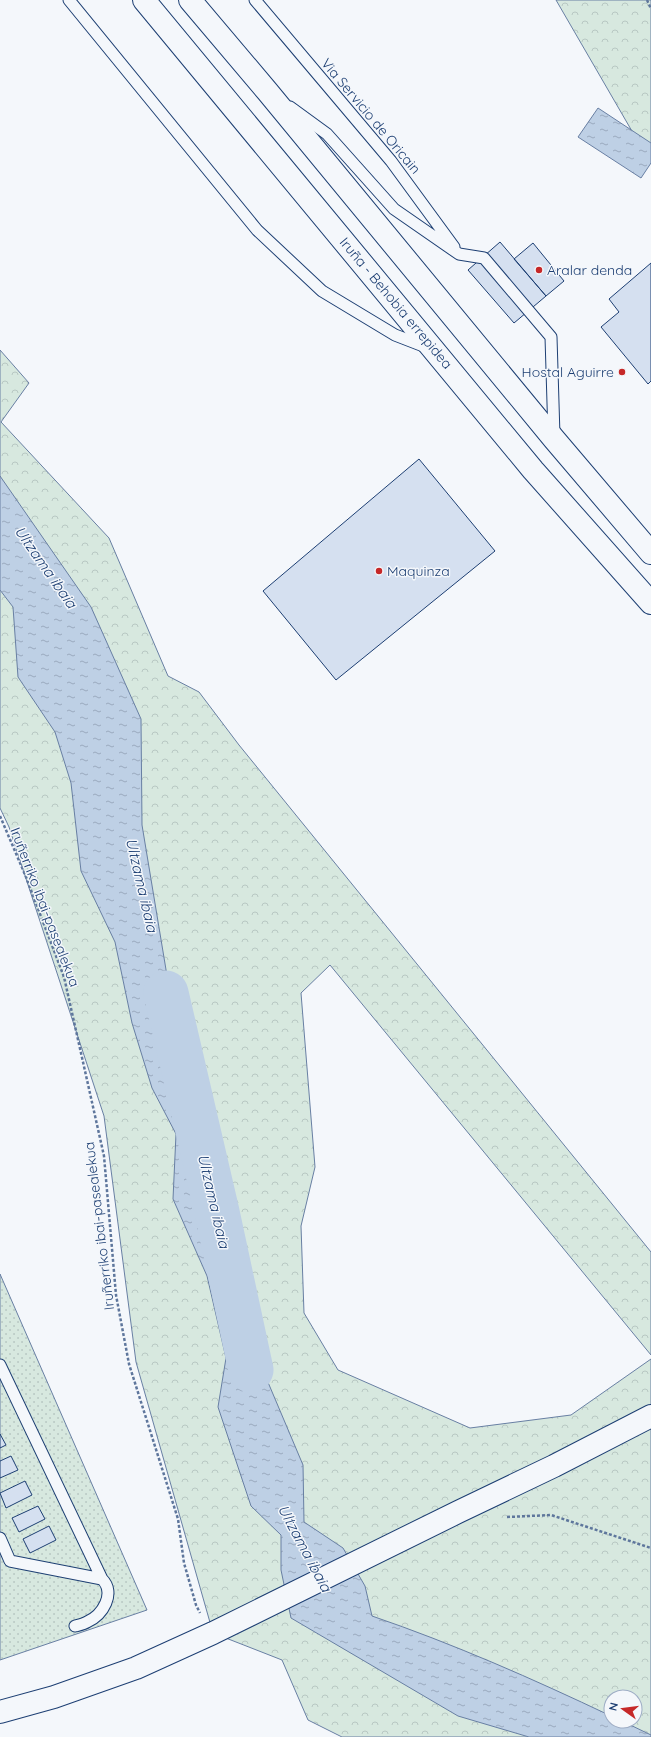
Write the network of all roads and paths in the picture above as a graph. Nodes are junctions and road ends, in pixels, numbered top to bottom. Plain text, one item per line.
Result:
1 (69, 0) edge
2 (144, 0) edge
3 (190, 0) edge
4 (255, 0) edge
5 (647, 0) edge
6 (651, 9) edge
7 (267, 91) junction
8 (460, 254) junction
9 (435, 351) junction
10 (554, 439) junction
11 (651, 553) edge
12 (651, 603) edge
13 (0, 816) edge
14 (0, 1365) edge
15 (651, 1416) edge
16 (500, 1517) dead end
17 (0, 1538) edge
18 (651, 1548) edge
19 (5, 1560) edge
20 (102, 1579) junction
21 (75, 1626) dead end
22 (213, 1633) junction
23 (0, 1712) edge

1 - 9 lane
2 - 9 main road, Iruña - Behobia errepidea
3 - 7 main road
4 - 8 lane, Via Servicio de Oricain
5 - 6 path
7 - 8 lane
7 - 10 main road
8 - 10 lane
9 - 12 main road, Iruña - Behobia errepidea
10 - 11 main road
13 - 22 path, Iruñerriko ibai-pasealekua
14 - 20 lane
15 - 22 main road
16 - 18 path
17 - 19 lane
19 - 20 lane
20 - 21 lane
22 - 23 main road

